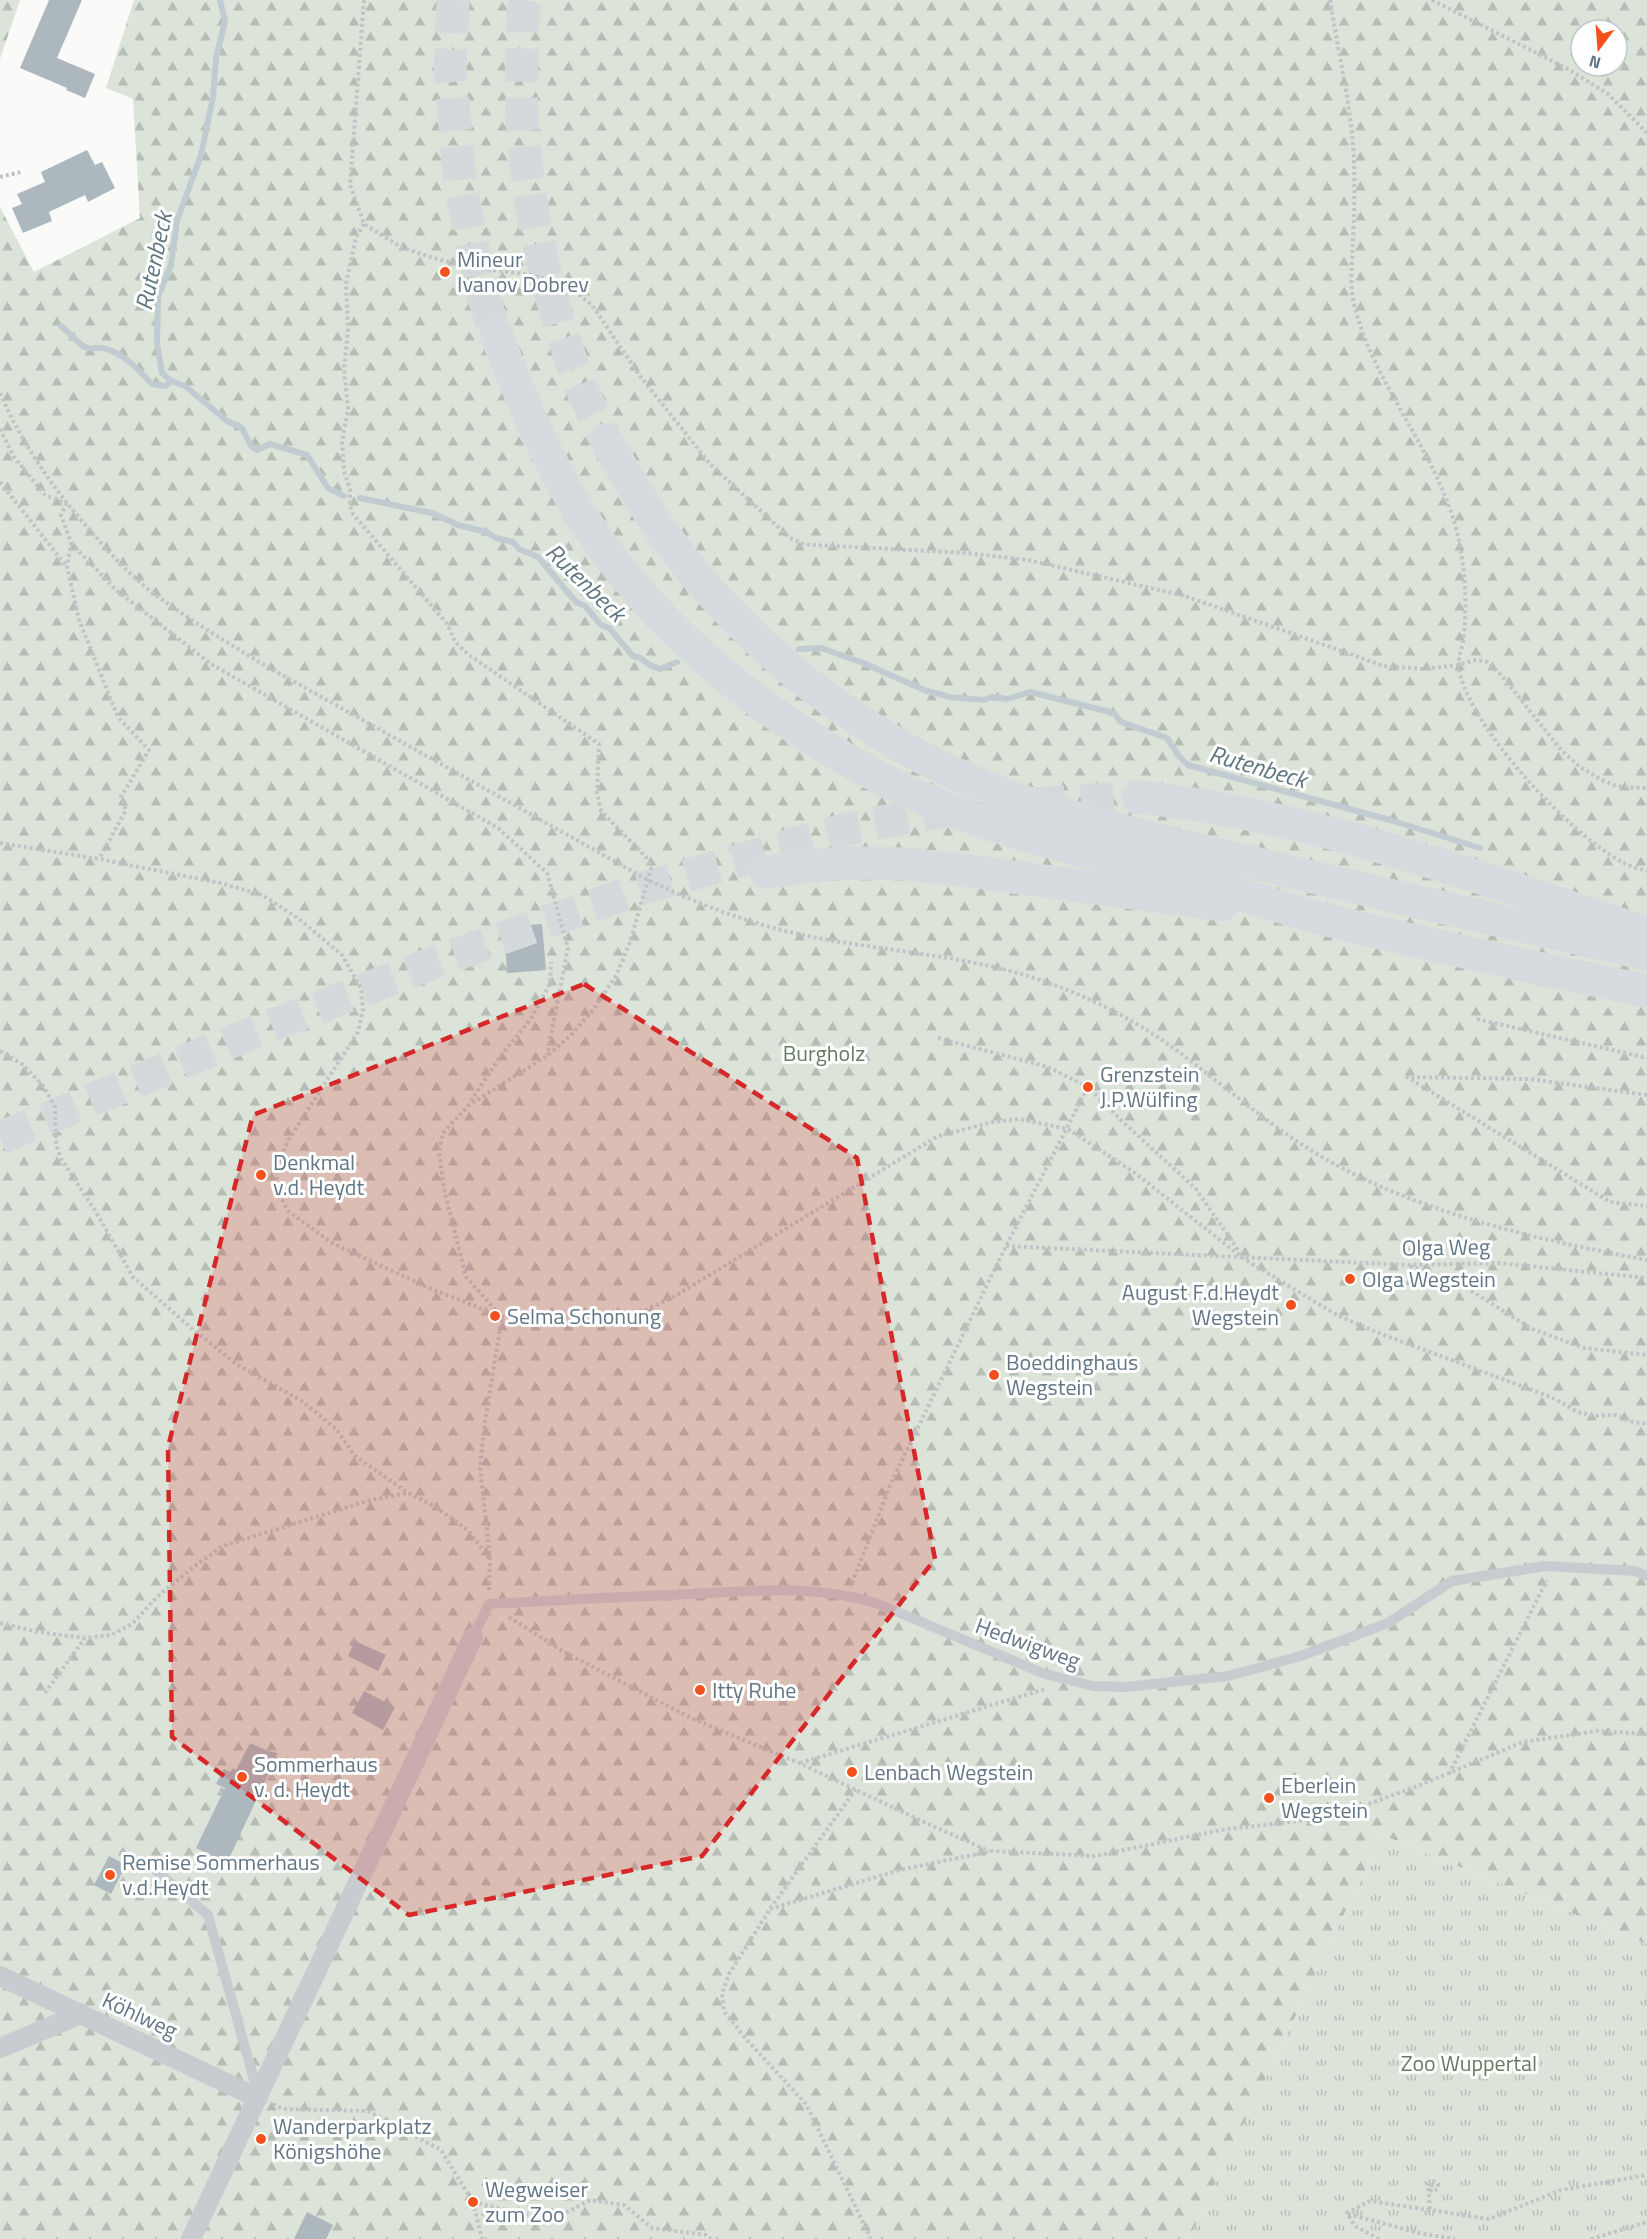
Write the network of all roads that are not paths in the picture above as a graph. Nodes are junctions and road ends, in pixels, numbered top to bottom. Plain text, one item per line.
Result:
1 (495, 334) tunnel mouth
2 (606, 440) tunnel mouth
3 (1138, 797) tunnel mouth
4 (766, 872) dead end
5 (1328, 920) junction
6 (1647, 933) edge
7 (1647, 954) edge
8 (1647, 991) edge
9 (1647, 1576) edge
10 (473, 1637) joint
11 (145, 1861) dead end
12 (0, 1976) edge
13 (81, 2014) junction
14 (0, 2048) edge
15 (258, 2098) junction
16 (190, 2239) edge

1 - 5 highway
2 - 7 highway
3 - 6 highway
4 - 5 highway
5 - 8 highway
9 - 10 lane, Hedwigweg
10 - 15 street
11 - 15 lane
12 - 13 street, Köhlweg
13 - 14 street
13 - 15 street, Köhlweg
15 - 16 street

